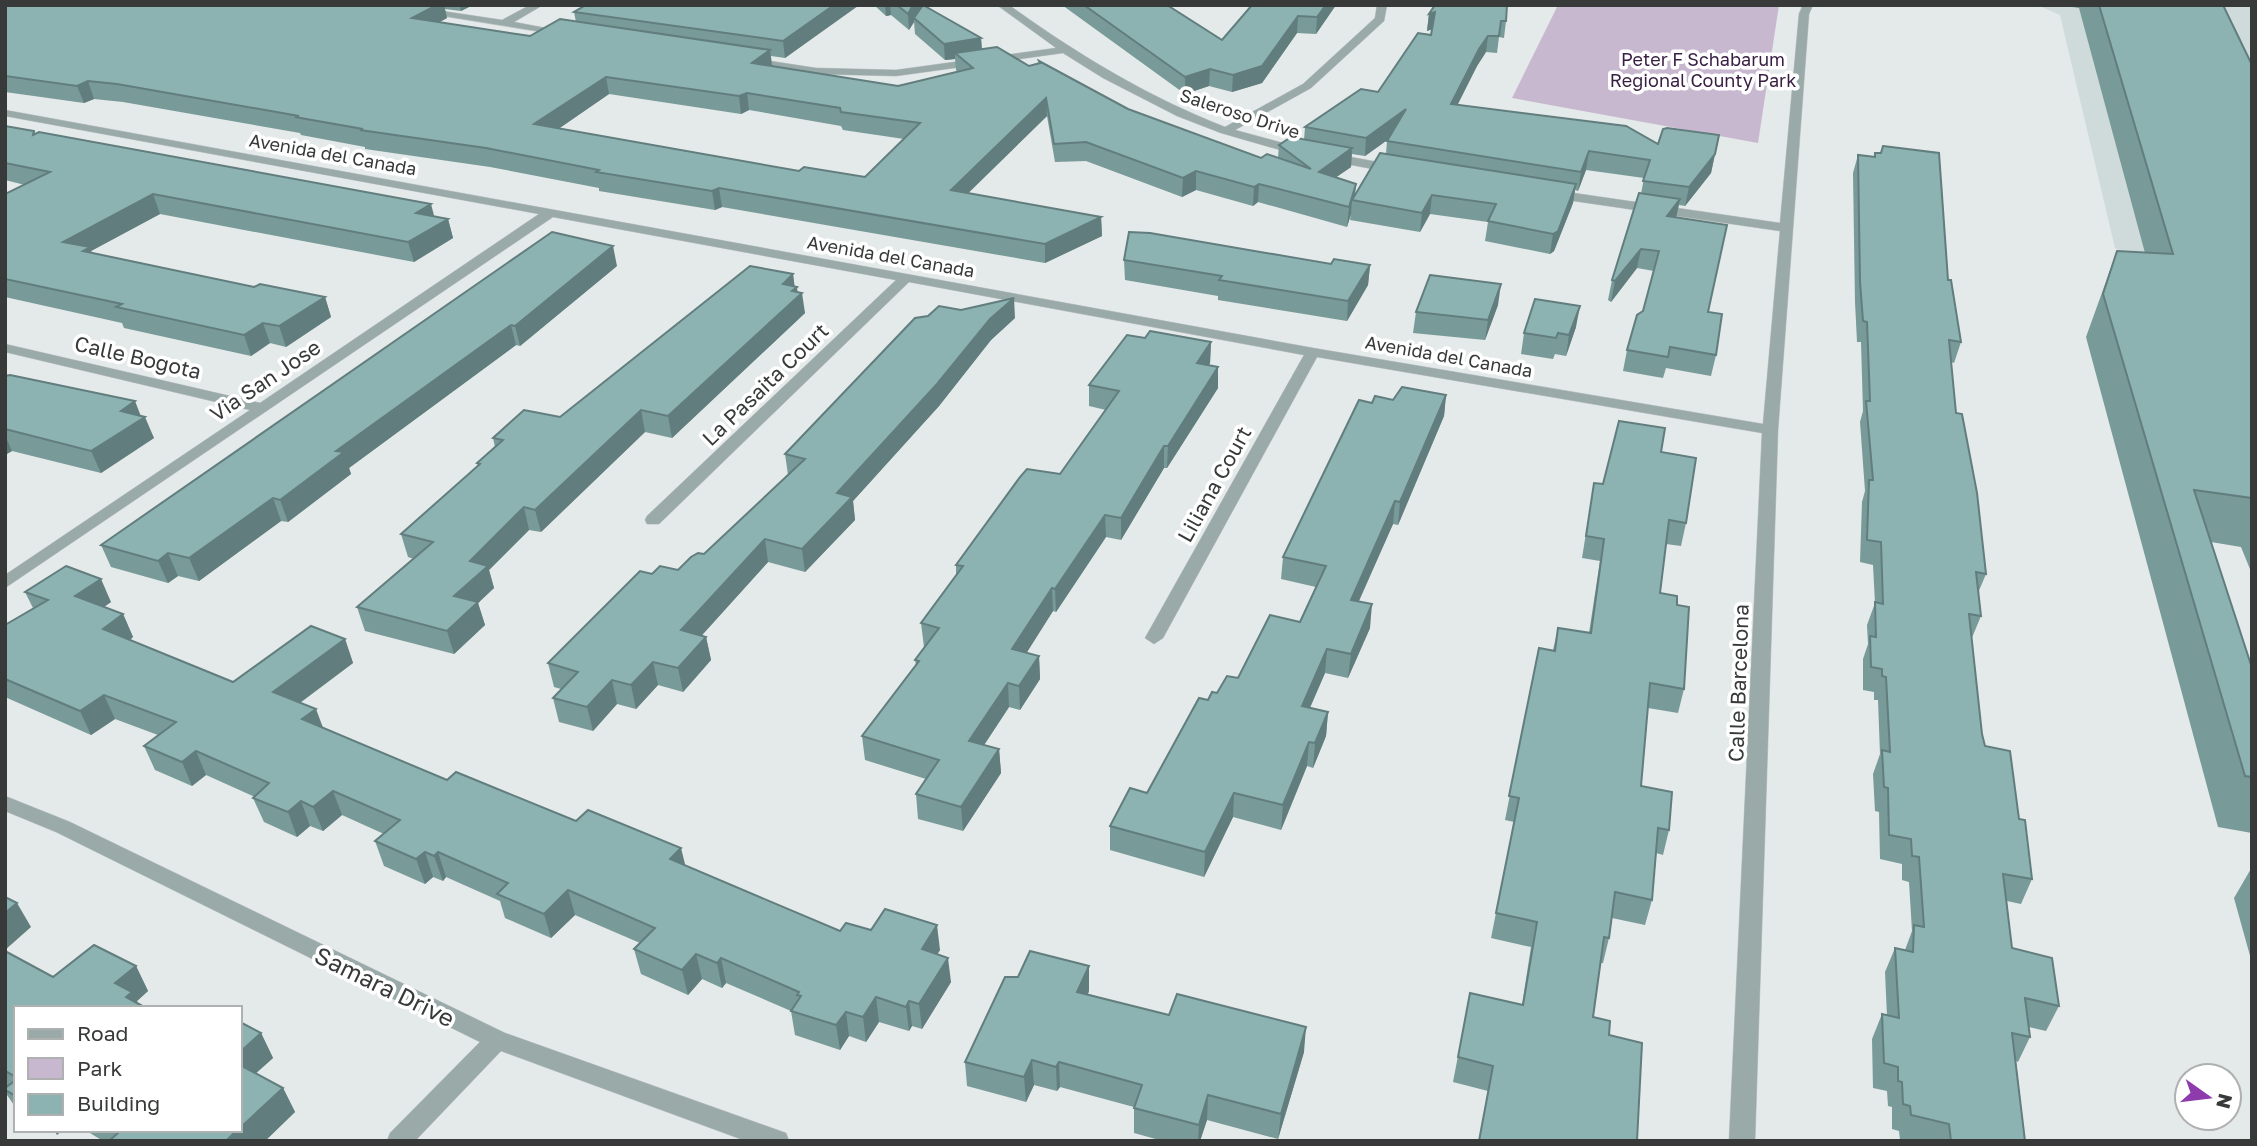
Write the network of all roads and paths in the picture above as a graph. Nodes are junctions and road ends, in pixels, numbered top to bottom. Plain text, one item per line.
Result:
1 (380, 5) edge
2 (538, 5) edge
3 (1002, 5) edge
4 (1382, 5) edge
5 (1808, 5) edge
6 (505, 23) junction
7 (586, 36) edge
8 (1062, 50) junction
9 (735, 58) edge
10 (5, 113) edge
11 (1225, 131) junction
12 (1409, 172) edge
13 (1542, 192) edge
14 (550, 213) junction
15 (1785, 228) junction
16 (906, 278) junction
17 (5, 348) edge
18 (1313, 352) junction
19 (262, 408) junction
20 (1770, 430) junction
21 (653, 520) dead end
22 (5, 583) edge
23 (1154, 638) dead end
24 (5, 803) edge
25 (497, 1040) junction
26 (399, 1141) edge
27 (777, 1141) edge
28 (1742, 1141) edge

1 - 6 street
2 - 6 street
3 - 8 street, Saleroso Drive
4 - 11 street
5 - 15 street, Calle Barcelona
6 - 7 street
8 - 9 street
8 - 11 street, Saleroso Drive
10 - 14 street, Avenida del Canada
11 - 12 street, Saleroso Drive
13 - 15 street
14 - 16 street, Avenida del Canada
14 - 19 street, Via San Jose
15 - 20 street, Calle Barcelona
16 - 18 street, Avenida del Canada
16 - 21 street, La Pasaita Court
17 - 19 street, Calle Bogota
18 - 20 street, Avenida del Canada
18 - 23 street, Liliana Court
19 - 22 street, Via San Jose
20 - 28 street, Calle Barcelona
24 - 25 street, Samara Drive
25 - 26 street
25 - 27 street, Samara Drive

